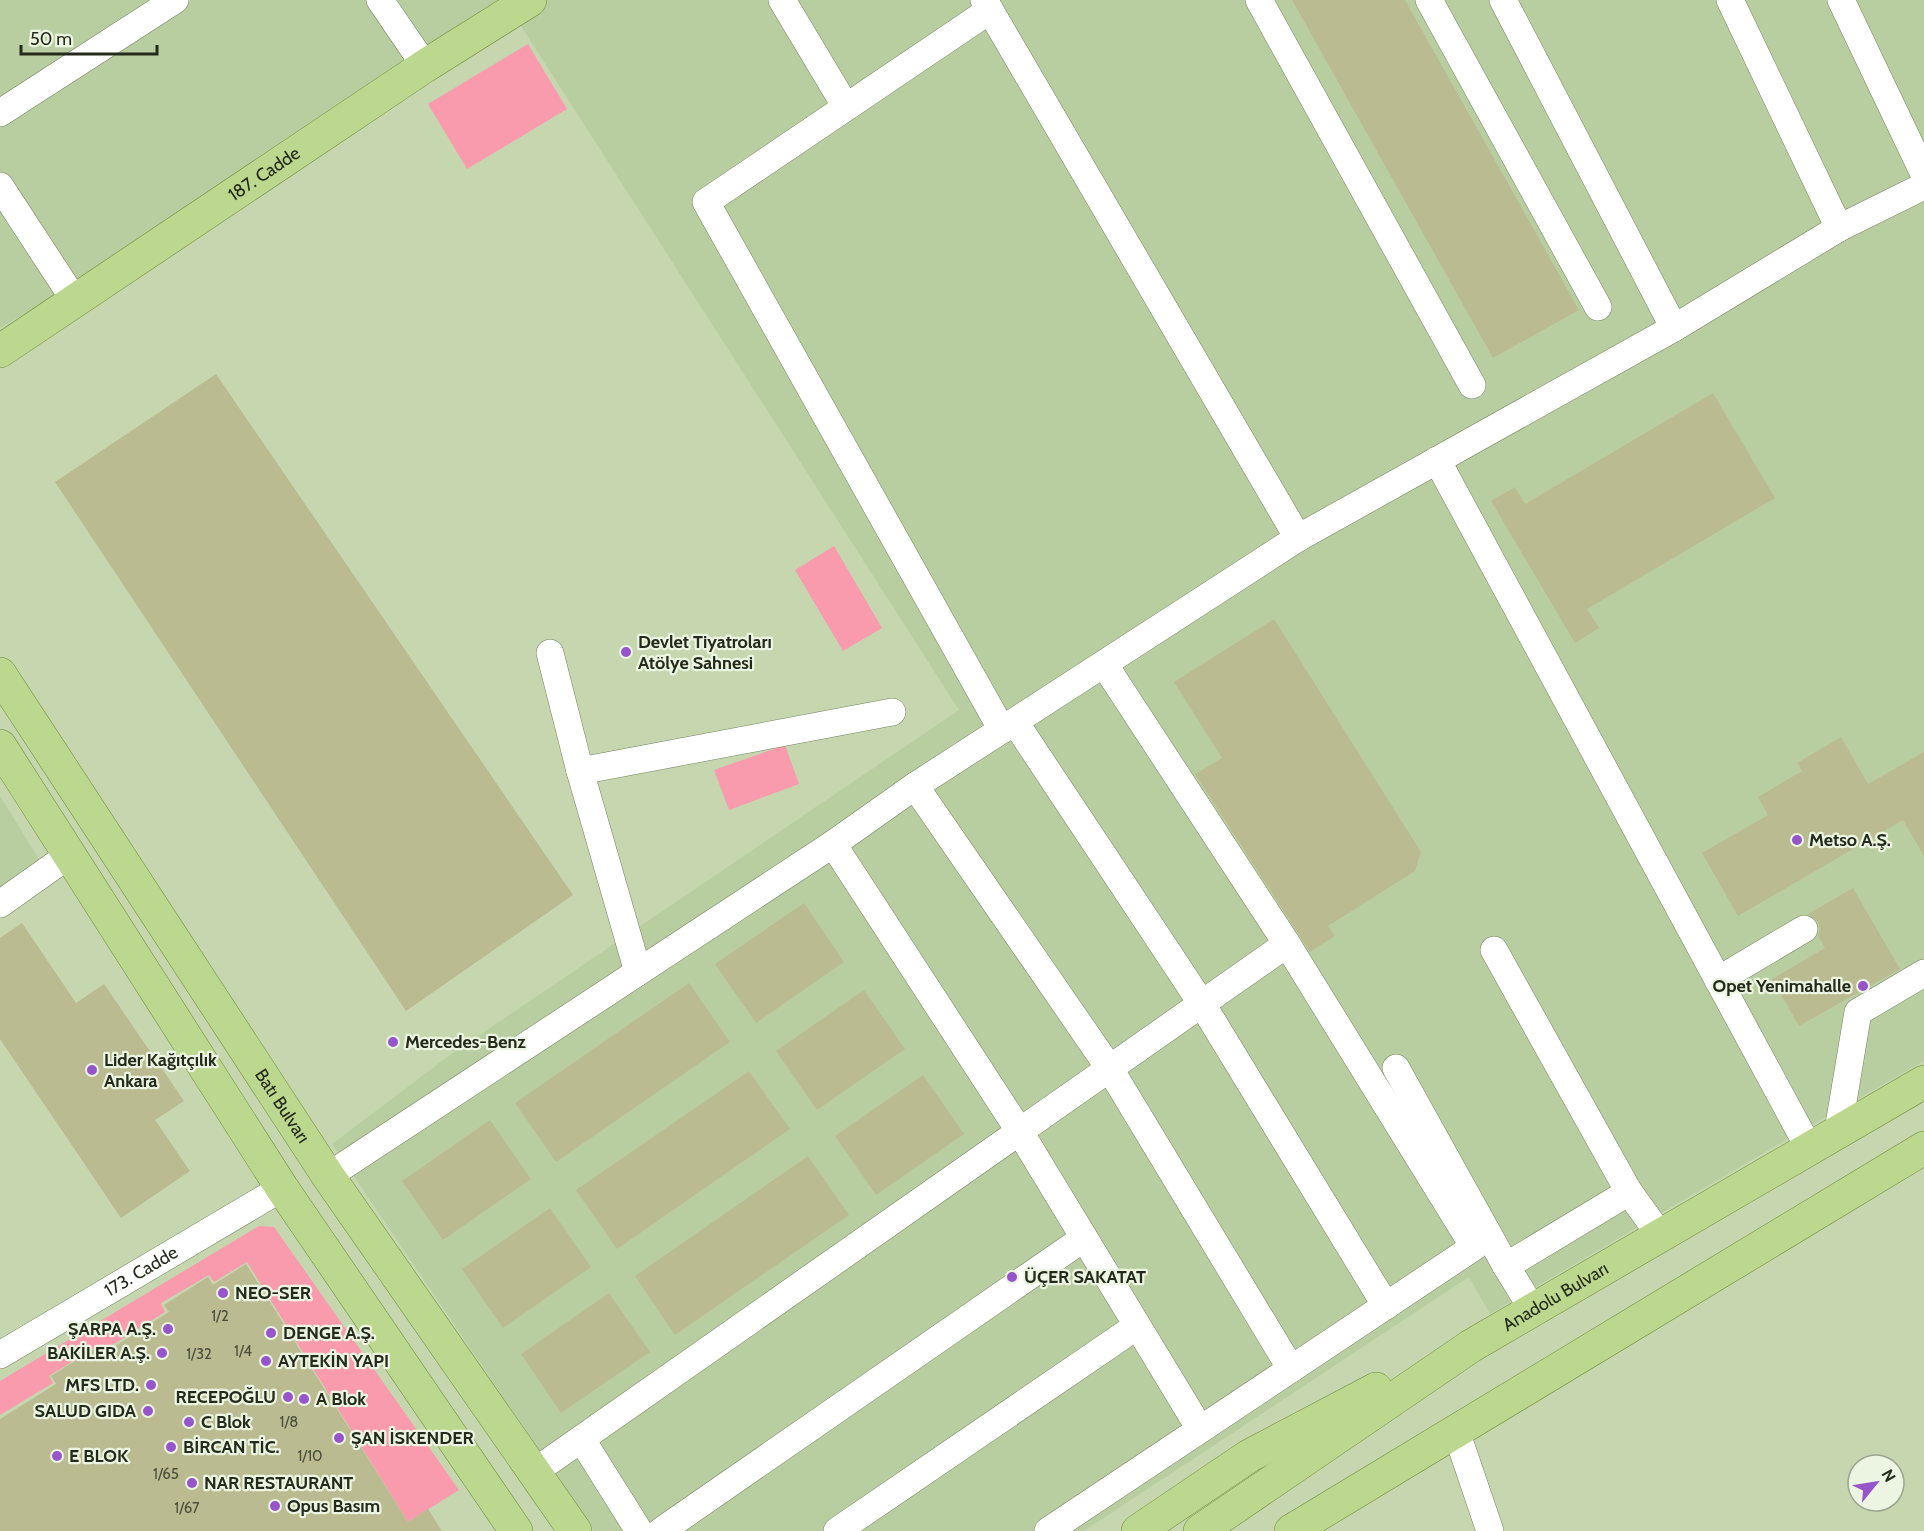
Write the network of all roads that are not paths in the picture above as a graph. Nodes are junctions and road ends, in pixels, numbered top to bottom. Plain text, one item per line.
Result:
1 (175, 0) edge
2 (380, 0) edge
3 (530, 0) edge
4 (782, 0) edge
5 (1259, 0) edge
6 (1429, 0) edge
7 (1503, 0) edge
8 (1730, 0) edge
9 (1841, 0) edge
10 (987, 5) edge
11 (425, 66) junction
12 (846, 107) junction
13 (0, 113) edge
14 (1924, 174) edge
15 (0, 186) edge
16 (1924, 186) edge
17 (1839, 228) junction
18 (75, 301) junction
19 (1598, 307) dead end
20 (1674, 328) junction
21 (0, 351) edge
22 (1472, 385) dead end
23 (1437, 460) junction
24 (1298, 538) junction
25 (549, 653) dead end
26 (1104, 664) junction
27 (0, 674) edge
28 (892, 712) dead end
29 (1009, 726) junction
30 (0, 746) edge
31 (580, 771) junction
32 (915, 786) junction
33 (833, 844) junction
34 (69, 855) junction
35 (0, 904) edge
36 (1804, 929) dead end
37 (1287, 944) junction
38 (1494, 950) dead end
39 (638, 972) junction
40 (1924, 973) edge
41 (1718, 980) junction
42 (1202, 1004) junction
43 (1396, 1068) dead end
44 (1110, 1069) junction
45 (1924, 1082) edge
46 (1838, 1131) junction
47 (1020, 1132) junction
48 (1809, 1148) junction
49 (1922, 1155) edge
50 (328, 1176) junction
51 (282, 1188) junction
52 (1629, 1192) junction
53 (1660, 1235) junction
54 (1084, 1238) junction
55 (1506, 1266) junction
56 (1386, 1306) junction
57 (1533, 1310) junction
58 (1137, 1326) junction
59 (1471, 1346) junction
60 (0, 1355) edge
61 (1291, 1369) junction
62 (1200, 1430) junction
63 (1456, 1431) junction
64 (582, 1440) junction
65 (534, 1472) junction
66 (1384, 1474) junction
67 (516, 1531) edge
68 (575, 1531) edge
69 (639, 1531) edge
70 (662, 1531) edge
71 (837, 1531) edge
72 (1048, 1531) edge
73 (1138, 1531) edge
74 (1200, 1531) edge
75 (1292, 1531) edge
76 (1321, 1531) edge
77 (1491, 1531) edge

1 - 13 street
2 - 11 street
3 - 11 main road, 187. Cadde
4 - 12 street
5 - 22 street
6 - 19 street
7 - 20 street
8 - 17 street
9 - 14 street
10 - 12 street
10 - 24 street
11 - 18 main road, 187. Cadde
12 - 29 street
15 - 18 street
16 - 17 street
17 - 20 street
18 - 21 main road, 187. Cadde
20 - 23 street
23 - 24 street
23 - 41 street
24 - 26 street
25 - 31 street
26 - 29 street
26 - 37 street
27 - 50 main road, Batı Bulvarı
28 - 31 street
29 - 32 street
29 - 42 street
30 - 34 main road
31 - 39 street
32 - 33 street
32 - 44 street
33 - 39 street
33 - 47 street
34 - 35 street
34 - 51 main road
36 - 41 street
37 - 42 street
37 - 56 street
38 - 52 street
39 - 50 street
40 - 46 street
41 - 48 street
42 - 44 street
42 - 56 street
43 - 55 street
44 - 47 street
44 - 61 street
45 - 46 main road, Anadolu Bulvarı
46 - 48 main road, Anadolu Bulvarı
47 - 54 street
47 - 64 street
48 - 53 main road, Anadolu Bulvarı
49 - 63 main road
50 - 65 main road, Batı Bulvarı
51 - 60 street, 173. Cadde
51 - 67 main road
52 - 53 street
52 - 55 street
53 - 57 main road, Anadolu Bulvarı
54 - 58 street
54 - 70 street
55 - 57 street
56 - 61 street
57 - 59 main road, Anadolu Bulvarı
58 - 62 street
58 - 71 street
59 - 73 main road
59 - 74 main road, Anadolu Bulvarı
61 - 62 street
62 - 72 street
63 - 66 main road
63 - 77 street
64 - 65 street
64 - 69 street
65 - 68 main road, Batı Bulvarı
66 - 75 main road
66 - 76 main road

